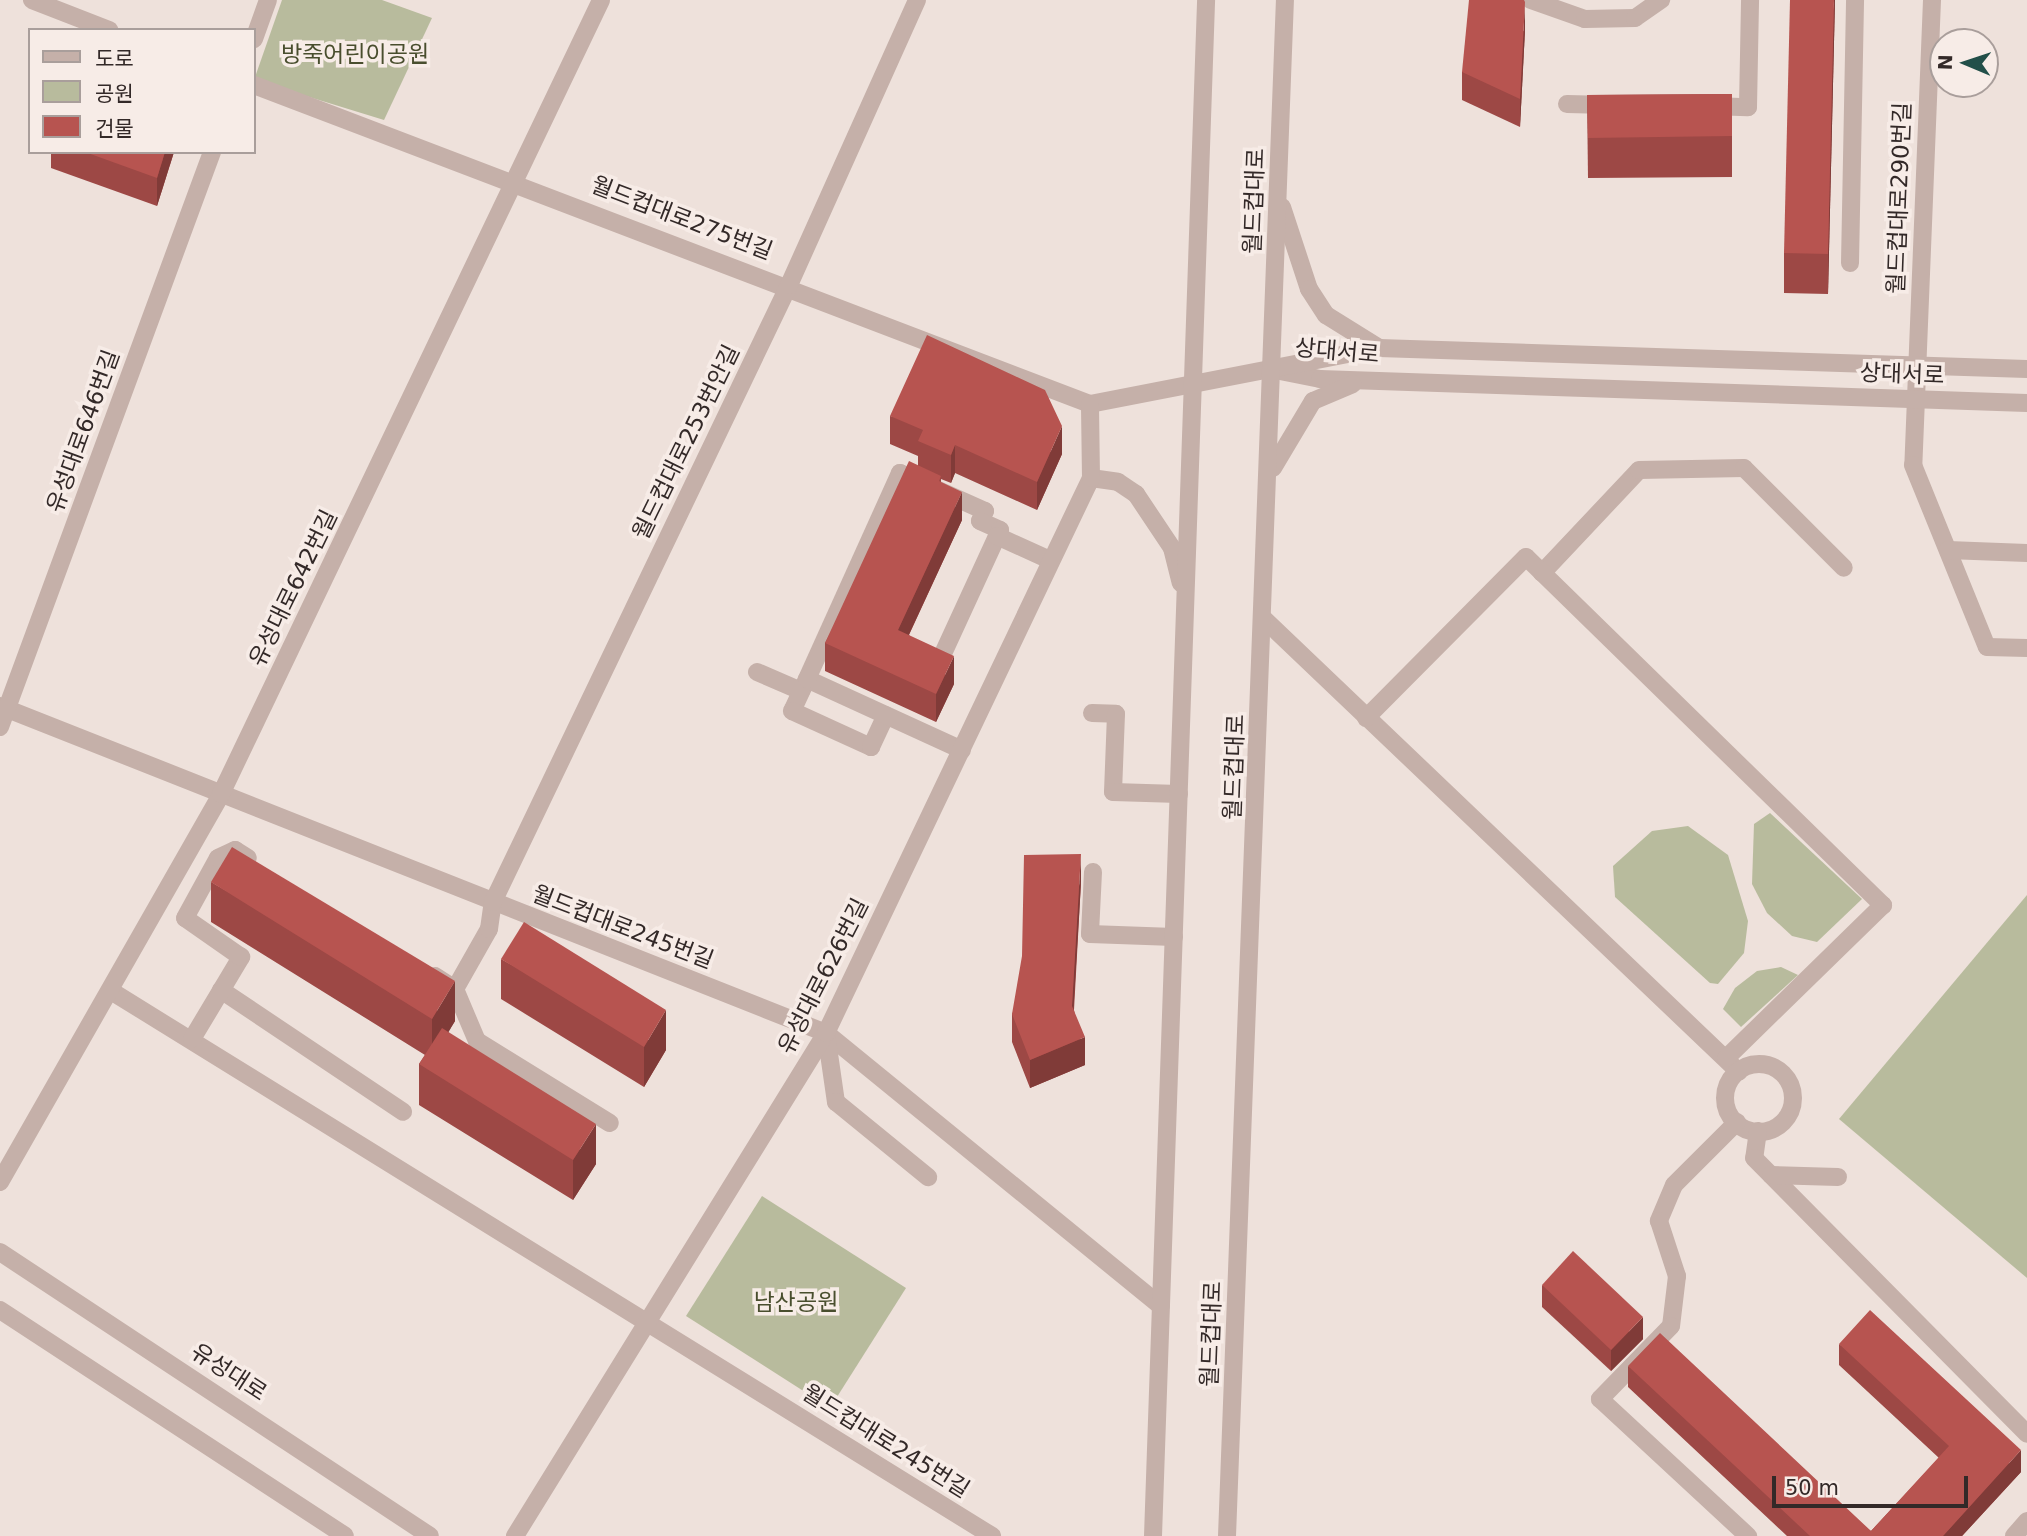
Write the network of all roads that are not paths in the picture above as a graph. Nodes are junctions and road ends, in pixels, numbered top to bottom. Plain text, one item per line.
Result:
1 (32, 0) edge
2 (268, 0) edge
3 (601, 0) edge
4 (917, 0) edge
5 (1206, 0) edge
6 (1285, 0) edge
7 (1531, 0) edge
8 (1661, 0) edge
9 (1750, 0) edge
10 (1855, 0) edge
11 (1932, 0) edge
12 (105, 28) edge
13 (256, 33) edge
14 (256, 86) edge
15 (1567, 104) dead end
16 (1636, 105) edge
17 (1692, 106) edge
18 (211, 154) edge
19 (517, 180) junction
20 (1278, 197) junction
21 (1850, 263) dead end
22 (789, 285) junction
23 (1379, 348) junction
24 (1917, 365) junction
25 (1273, 369) junction
26 (2027, 369) edge
27 (1370, 380) junction
28 (1196, 384) junction
29 (1915, 399) junction
30 (2027, 403) edge
31 (1090, 404) junction
32 (1269, 474) junction
33 (1091, 478) junction
34 (998, 536) junction
35 (1948, 550) junction
36 (2027, 553) edge
37 (1050, 560) junction
38 (1844, 568) dead end
39 (1542, 573) junction
40 (1186, 604) junction
41 (1265, 619) junction
42 (2027, 649) edge
43 (941, 658) edge
44 (757, 672) dead end
45 (804, 685) junction
46 (3, 707) edge
47 (1092, 713) dead end
48 (886, 715) junction
49 (1366, 718) junction
50 (0, 727) edge
51 (962, 750) junction
52 (220, 794) junction
53 (1179, 794) junction
54 (270, 872) edge
55 (1093, 872) dead end
56 (493, 902) junction
57 (1174, 937) junction
58 (421, 967) edge
59 (455, 989) junction
60 (221, 990) junction
61 (111, 991) junction
62 (826, 1032) junction
63 (192, 1039) junction
64 (1726, 1058) junction
65 (1739, 1072) junction
66 (403, 1112) dead end
67 (1737, 1122) junction
68 (610, 1123) dead end
69 (1758, 1131) junction
70 (1770, 1175) junction
71 (928, 1177) dead end
72 (1838, 1177) dead end
73 (0, 1182) edge
74 (0, 1252) edge
75 (1161, 1306) junction
76 (0, 1310) edge
77 (648, 1322) junction
78 (2024, 1424) edge
79 (2027, 1521) edge
80 (345, 1536) edge
81 (430, 1536) edge
82 (515, 1536) edge
83 (992, 1536) edge
84 (1153, 1536) edge
85 (1227, 1536) edge
86 (1748, 1536) edge
87 (2014, 1536) edge

1 - 12 street
2 - 13 street
3 - 19 street, 유성대로642번길
4 - 22 street, 월드컵대로253번안길
5 - 28 street
6 - 20 street, 월드컵대로
7 - 8 street
9 - 17 street
10 - 21 street
11 - 24 street, 월드컵대로290번길
14 - 19 street, 월드컵대로275번길
15 - 16 street
18 - 46 street, 유성대로646번길
19 - 22 street, 월드컵대로275번길
19 - 52 street, 유성대로642번길
20 - 23 street
20 - 25 street, 월드컵대로
22 - 31 street, 월드컵대로275번길
22 - 56 street, 월드컵대로253번안길
23 - 24 street, 상대서로
23 - 25 street, 상대서로
24 - 26 street, 상대서로
24 - 29 street, 월드컵대로290번길
25 - 27 street, 상대서로
25 - 28 street
25 - 32 street, 월드컵대로
27 - 29 street, 상대서로
27 - 32 street
28 - 31 street
28 - 40 street
29 - 30 street, 상대서로
29 - 35 street, 월드컵대로290번길
31 - 33 street, 유성대로626번길
32 - 41 street, 월드컵대로
33 - 37 street, 유성대로626번길
33 - 40 street
34 - 37 street
34 - 43 street
34 - 45 street
35 - 36 street
35 - 42 street, 월드컵대로290번길
37 - 51 street, 유성대로626번길
38 - 39 street
39 - 49 street
39 - 64 street
40 - 53 street
41 - 49 street
41 - 85 street, 월드컵대로
44 - 45 street
45 - 48 street
45 - 48 street
46 - 50 street, 유성대로646번길
46 - 52 street, 월드컵대로245번길
47 - 53 street
48 - 51 street
49 - 64 street
51 - 62 street, 유성대로626번길
52 - 56 street, 월드컵대로245번길
52 - 61 street, 유성대로642번길
53 - 57 street
54 - 60 street
55 - 57 street
56 - 59 street, 월드컵대로253번안길
56 - 62 street, 월드컵대로245번길
57 - 75 street
58 - 59 street
59 - 68 street
60 - 63 street
60 - 66 street
61 - 63 street, 월드컵대로245번길
61 - 73 street, 유성대로642번길
62 - 71 street
62 - 75 street, 월드컵대로245번길
62 - 77 street, 유성대로626번길
63 - 77 street, 월드컵대로245번길
64 - 65 street
65 - 67 street
65 - 69 street
67 - 69 street
67 - 86 street
69 - 70 street
70 - 72 street
70 - 78 street
74 - 81 street, 유성대로
75 - 84 street
76 - 80 street
77 - 82 street, 유성대로626번길
77 - 83 street, 월드컵대로245번길
79 - 87 street

